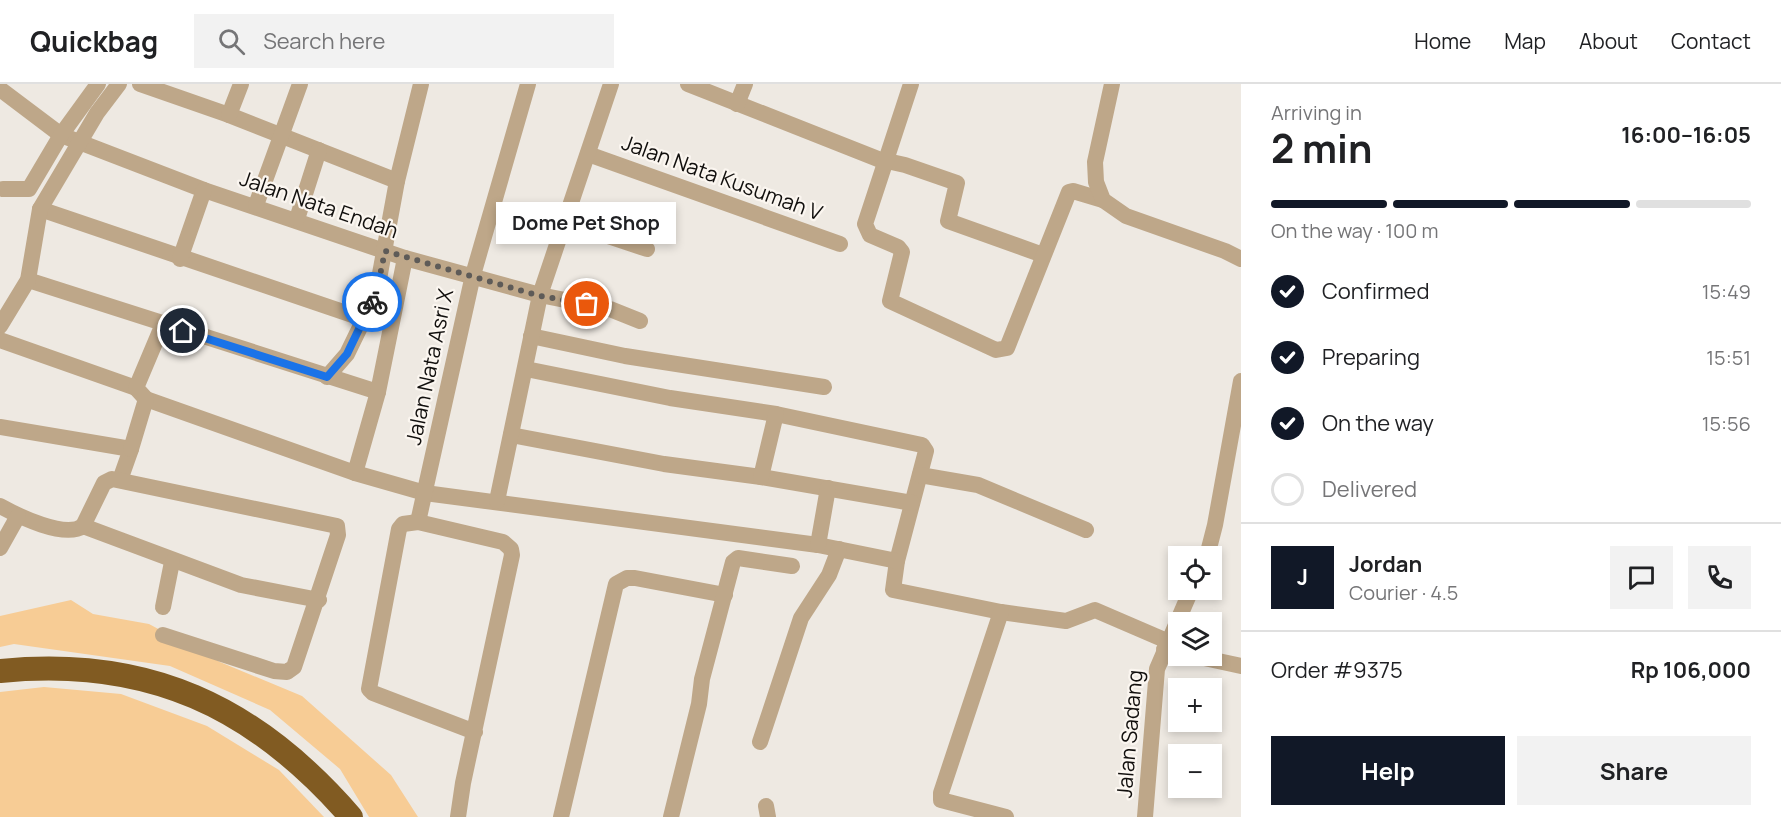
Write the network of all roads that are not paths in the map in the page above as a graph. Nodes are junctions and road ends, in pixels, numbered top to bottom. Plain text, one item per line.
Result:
1 (98, 84) edge
2 (119, 84) edge
3 (140, 84) edge
4 (241, 84) edge
5 (300, 84) edge
6 (421, 84) edge
7 (528, 84) edge
8 (611, 84) edge
9 (688, 84) edge
10 (745, 84) edge
11 (911, 84) edge
12 (1112, 84) edge
13 (0, 89) edge
14 (737, 104) junction
15 (229, 115) junction
16 (281, 135) junction
17 (71, 140) junction
18 (319, 150) junction
19 (588, 154) junction
20 (885, 161) junction
21 (397, 181) junction
22 (3, 189) dead end
23 (204, 189) junction
24 (1103, 200) junction
25 (256, 206) junction
26 (40, 209) junction
27 (297, 219) junction
28 (566, 222) junction
29 (840, 244) dead end
30 (647, 249) dead end
31 (385, 251) junction
32 (1043, 255) junction
33 (405, 258) junction
34 (180, 259) junction
35 (1241, 259) edge
36 (473, 275) junction
37 (28, 280) junction
38 (540, 296) junction
39 (364, 319) junction
40 (640, 321) dead end
41 (163, 324) junction
42 (0, 326) edge
43 (531, 336) junction
44 (0, 340) edge
45 (526, 369) junction
46 (327, 377) junction
47 (1241, 381) edge
48 (824, 387) dead end
49 (378, 392) junction
50 (141, 394) junction
51 (776, 414) junction
52 (0, 427) edge
53 (511, 435) junction
54 (131, 449) junction
55 (355, 473) junction
56 (1233, 473) edge
57 (920, 475) junction
58 (761, 477) junction
59 (120, 480) junction
60 (828, 488) junction
61 (425, 493) junction
62 (497, 501) junction
63 (912, 503) junction
64 (0, 506) edge
65 (18, 516) junction
66 (418, 522) junction
67 (83, 526) junction
68 (1086, 530) dead end
69 (818, 545) junction
70 (1210, 546) edge
71 (0, 548) edge
72 (839, 549) junction
73 (897, 561) junction
74 (172, 562) junction
75 (792, 566) dead end
76 (724, 595) junction
77 (319, 600) junction
78 (163, 607) dead end
79 (1001, 612) junction
80 (163, 635) dead end
81 (1168, 646) edge
82 (1168, 650) edge
83 (1222, 662) edge
84 (1241, 666) edge
85 (0, 670) edge
86 (0, 680) edge
87 (475, 732) junction
88 (760, 742) dead end
89 (337, 817) edge
90 (351, 817) edge
91 (458, 817) edge
92 (561, 817) edge
93 (671, 817) edge
94 (1006, 817) edge
95 (1145, 817) edge

1 - 17 street
2 - 17 street
3 - 15 street
4 - 15 street
5 - 16 street
6 - 21 street
7 - 36 street, Jalan Nata Asri X
8 - 19 street
9 - 14 street
10 - 14 street
11 - 20 street
12 - 24 street
13 - 17 street, Jalan Nata Endah
14 - 20 street
15 - 16 street
16 - 18 street
16 - 25 street
17 - 22 street
17 - 23 street, Jalan Nata Endah
17 - 26 street
18 - 21 street
18 - 27 street
19 - 28 street
19 - 29 street, Jalan Nata Kusumah V
20 - 32 street
20 - 32 street
21 - 31 street
23 - 25 street, Jalan Nata Endah
23 - 34 street
24 - 32 street
24 - 35 street
25 - 27 street, Jalan Nata Endah
26 - 34 street
26 - 37 street
27 - 31 street, Jalan Nata Endah
28 - 30 street
28 - 38 street
31 - 33 street, Jalan Nata Endah
31 - 39 street
33 - 36 street, Jalan Nata Endah
33 - 49 street
34 - 39 street
36 - 38 street, Jalan Nata Endah
36 - 61 street, Jalan Nata Asri X
37 - 41 street
37 - 42 street
38 - 40 street, Jalan Nata Endah
38 - 43 street
39 - 46 street
41 - 46 street
41 - 50 street
43 - 45 street
43 - 48 street
44 - 50 street
45 - 51 street
45 - 53 street
46 - 49 street
47 - 56 street
49 - 55 street
50 - 54 street
50 - 55 street
51 - 57 street
51 - 58 street
52 - 54 street
53 - 58 street
53 - 62 street
54 - 59 street
55 - 61 street
56 - 70 street
57 - 63 street
57 - 68 street
58 - 60 street
59 - 67 street
59 - 77 street
60 - 63 street
60 - 69 street
61 - 62 street
61 - 66 street, Jalan Nata Asri X
62 - 69 street
63 - 73 street
64 - 65 street
65 - 67 street
65 - 71 street
66 - 87 street
66 - 87 street
67 - 74 street
69 - 72 street
72 - 73 street
72 - 88 street
73 - 79 street
74 - 77 street
74 - 78 street
75 - 76 street
76 - 92 street
76 - 93 street
77 - 80 street
79 - 81 street
79 - 94 street
82 - 95 street, Jalan Sadang
83 - 84 street
85 - 90 highway
86 - 89 highway
87 - 91 street

